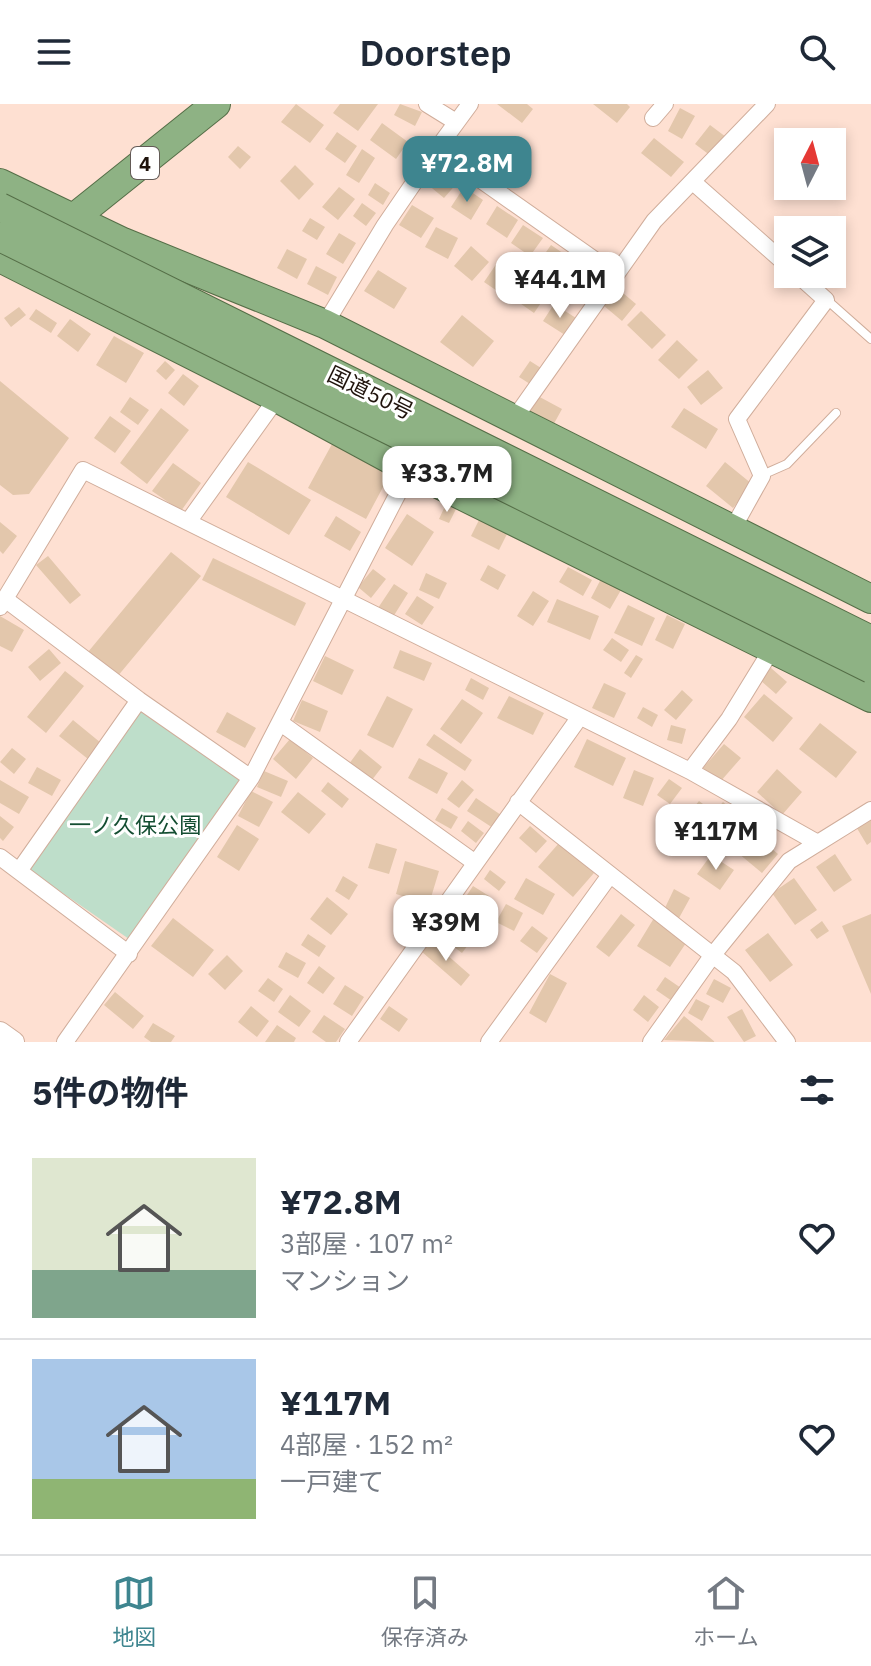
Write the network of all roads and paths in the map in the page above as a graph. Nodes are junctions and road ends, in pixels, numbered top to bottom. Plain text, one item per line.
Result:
1 (216, 104) edge
2 (427, 104) edge
3 (470, 104) edge
4 (665, 104) edge
5 (767, 104) edge
6 (653, 118) dead end
7 (456, 122) junction
8 (437, 149) junction
9 (693, 182) junction
10 (0, 183) edge
11 (0, 207) edge
12 (73, 219) junction
13 (0, 237) edge
14 (774, 254) edge
15 (4, 266) edge
16 (616, 275) junction
17 (813, 288) edge
18 (826, 300) junction
19 (325, 324) junction
20 (871, 339) edge
21 (277, 398) junction
22 (836, 413) dead end
23 (514, 419) junction
24 (410, 470) junction
25 (762, 476) junction
26 (188, 522) junction
27 (733, 528) junction
28 (871, 599) edge
29 (344, 600) junction
30 (3, 603) edge
31 (871, 640) edge
32 (772, 649) junction
33 (871, 669) edge
34 (871, 698) edge
35 (139, 700) junction
36 (579, 718) junction
37 (282, 724) junction
38 (690, 771) junction
39 (251, 778) junction
40 (518, 802) junction
41 (871, 810) edge
42 (816, 842) junction
43 (0, 857) edge
44 (474, 862) junction
45 (19, 871) junction
46 (610, 875) junction
47 (129, 954) junction
48 (712, 956) junction
49 (0, 1032) edge
50 (14, 1042) edge
51 (65, 1042) edge
52 (348, 1042) edge
53 (489, 1042) edge
54 (651, 1042) edge
55 (787, 1042) edge

1 - 12 highway, 4
2 - 7 street
3 - 7 street
4 - 6 street
5 - 9 street
7 - 8 street
8 - 16 street
8 - 19 street
9 - 14 street
9 - 16 street
10 - 12 highway
11 - 31 highway, 国道50号, bridge
12 - 15 highway, 4
12 - 19 highway
13 - 33 highway, 国道50号, bridge
15 - 21 highway
16 - 23 street
17 - 18 street
18 - 20 lane
18 - 25 street
19 - 23 highway
21 - 24 highway
21 - 26 street
22 - 25 lane
23 - 27 highway
24 - 29 street
24 - 32 highway
25 - 27 street
26 - 29 street
26 - 30 street
27 - 28 highway
29 - 36 street
29 - 37 street
30 - 35 street
32 - 34 highway
32 - 38 street
35 - 39 street
35 - 45 street
36 - 38 street
36 - 40 street
37 - 39 street
37 - 44 street
38 - 42 street
39 - 47 street
40 - 44 street
40 - 46 street
41 - 42 street
42 - 48 street
43 - 45 street
44 - 52 street
45 - 47 street
46 - 48 street
46 - 53 street
47 - 51 street
48 - 54 street
48 - 55 street
49 - 50 street

